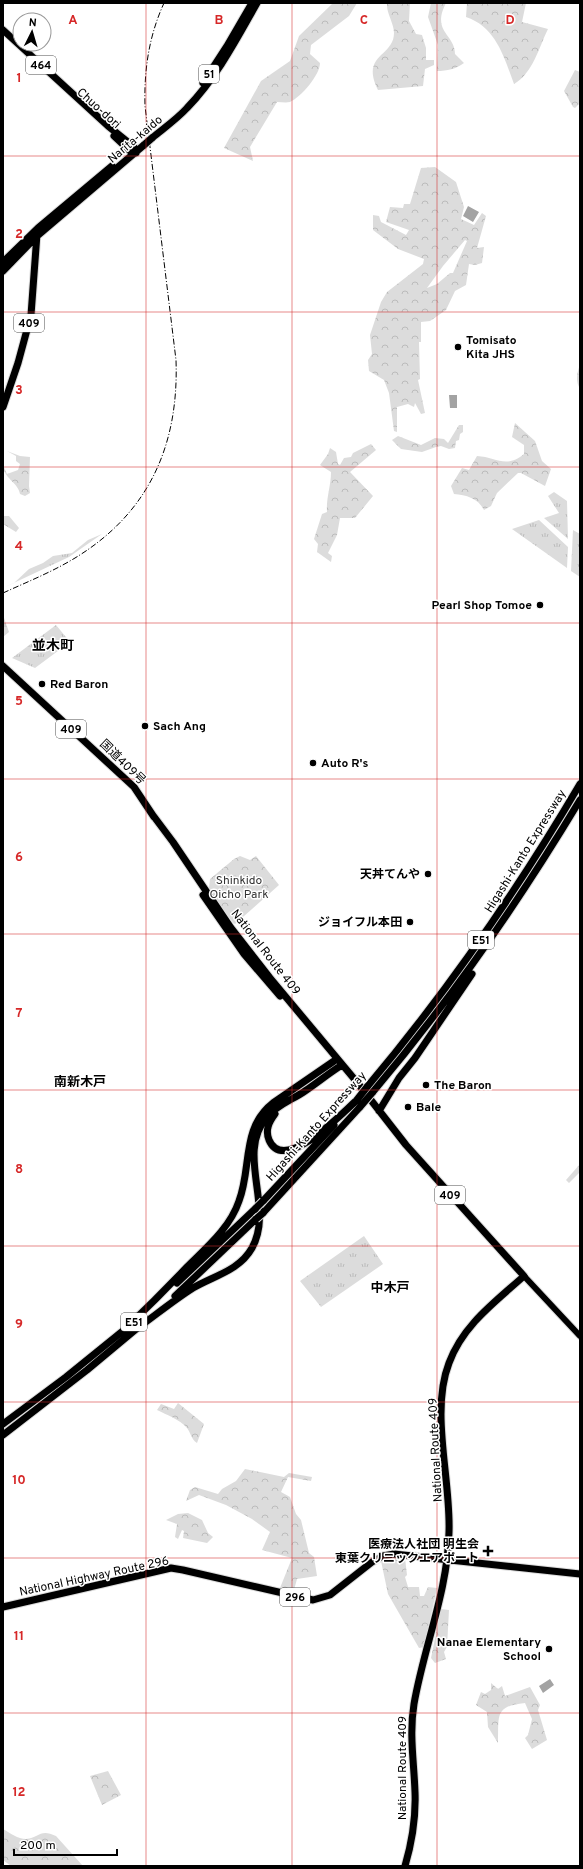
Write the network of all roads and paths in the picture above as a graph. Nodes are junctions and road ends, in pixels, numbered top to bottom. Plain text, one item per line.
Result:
1 (252, 3) edge
2 (258, 3) edge
3 (3, 30) edge
4 (3, 36) edge
5 (152, 136) junction
6 (133, 150) junction
7 (38, 228) junction
8 (36, 236) junction
9 (3, 262) edge
10 (3, 271) edge
11 (3, 407) edge
12 (3, 666) edge
13 (580, 784) edge
14 (580, 800) edge
15 (152, 814) joint
16 (494, 934) junction
17 (338, 1063) junction
18 (356, 1101) junction
19 (282, 1105) junction
20 (379, 1111) junction
21 (524, 1276) junction
22 (139, 1327) junction
23 (126, 1328) junction
24 (580, 1336) edge
25 (3, 1424) edge
26 (3, 1435) edge
27 (448, 1560) junction
28 (580, 1574) edge
29 (3, 1607) edge
30 (404, 1866) edge

1 - 5 highway, Narita-kaido / 51
2 - 5 highway, Narita-kaido / 51
3 - 6 highway, Chuo-dori / 464
4 - 6 highway, Chuo-dori / 464
5 - 6 highway, Narita-kaido / 51
6 - 7 highway, Narita-kaido / 51
6 - 8 highway, Narita-kaido / 51
7 - 8 highway, 409
7 - 9 highway, Narita-kaido / 51
8 - 10 highway, Narita-kaido / 51
8 - 11 highway, 409
12 - 15 highway, 国道409号 / 409
13 - 18 highway, Higashi-Kanto Expressway / E51, bridge
14 - 16 highway, Higashi-Kanto Expressway / E51
15 - 17 highway, National Route 409 / 409
16 - 20 highway
16 - 22 highway, Higashi-Kanto Expressway / E51, bridge
17 - 19 highway
17 - 20 highway, National Route 409 / 409
17 - 23 highway
18 - 19 highway
18 - 23 highway, Higashi-Kanto Expressway / E51, bridge
19 - 22 highway
20 - 21 highway, National Route 409 / 409
21 - 24 main road
21 - 27 highway, National Route 409
22 - 26 highway, Higashi-Kanto Expressway / E51
23 - 25 highway, Higashi-Kanto Expressway / E51
27 - 28 highway, National Highway Route 296 / 296
27 - 29 highway, National Highway Route 296 / 296
27 - 30 highway, National Route 409

